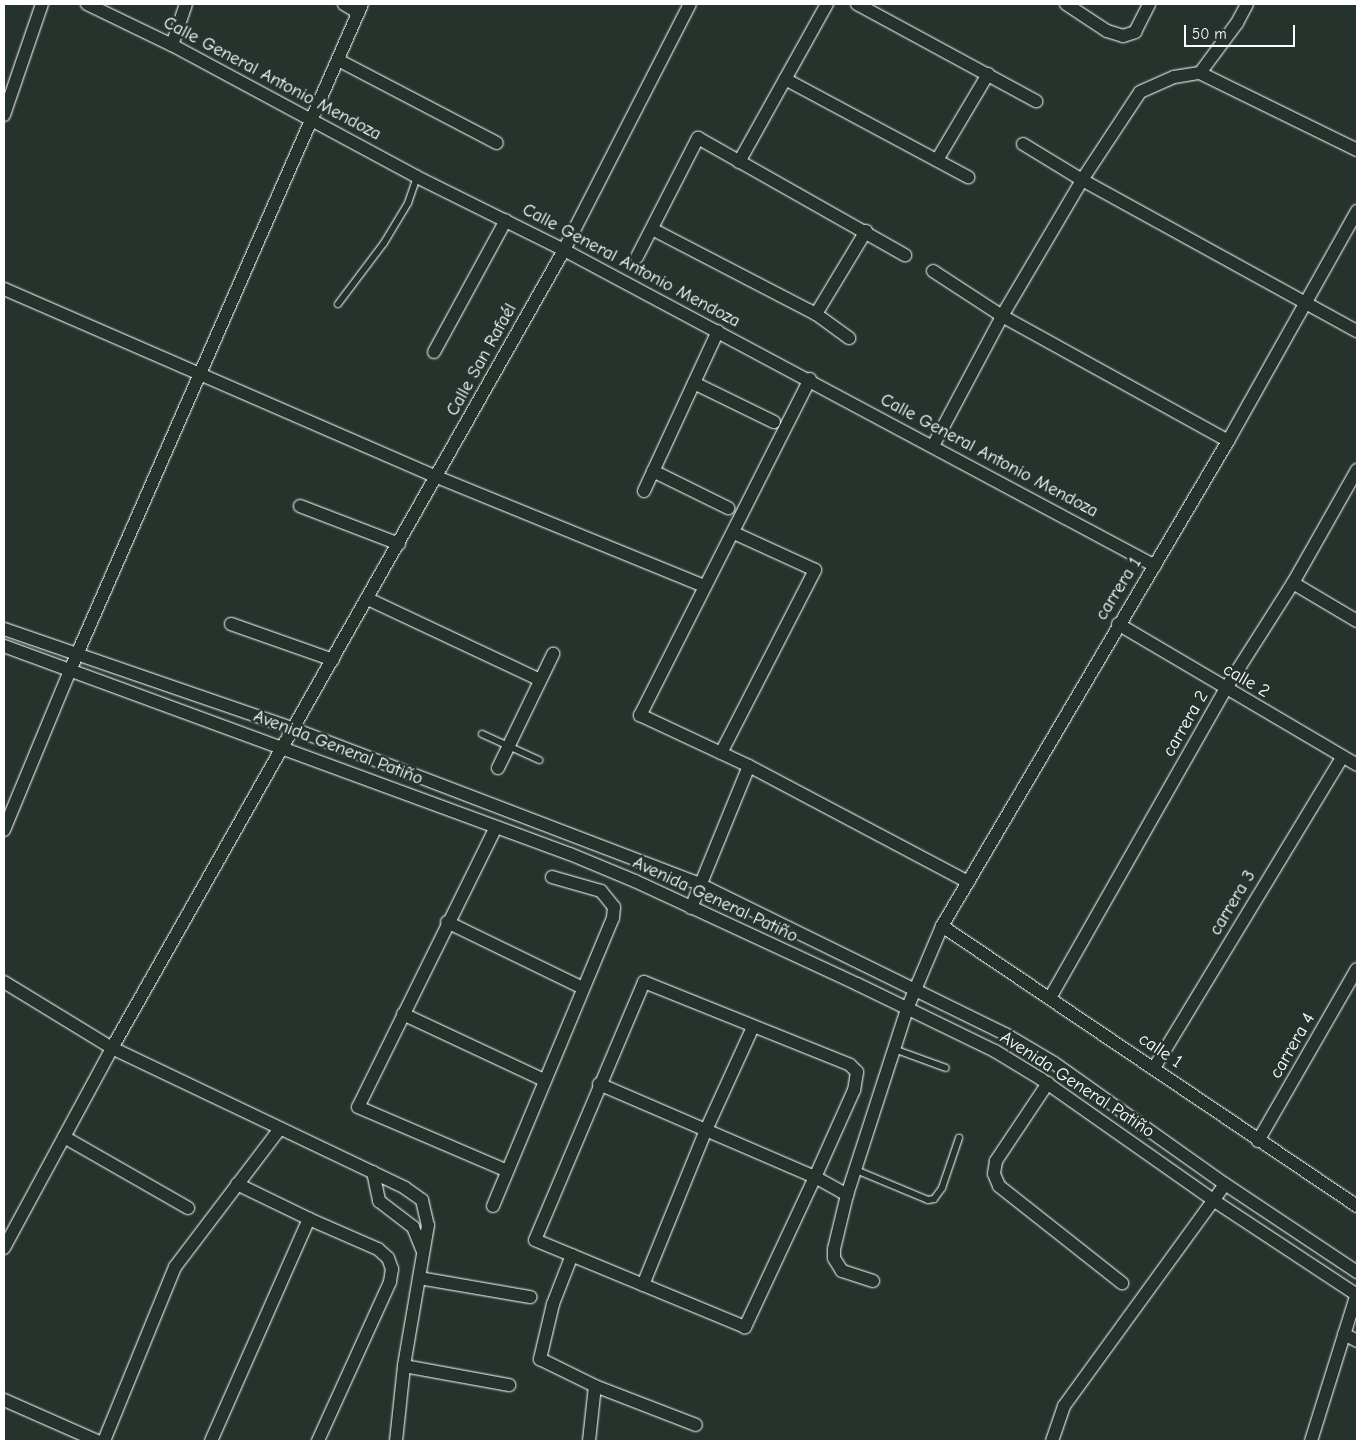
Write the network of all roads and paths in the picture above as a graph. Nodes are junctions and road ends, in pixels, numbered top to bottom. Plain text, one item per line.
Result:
1 (42, 4) edge
2 (87, 4) edge
3 (186, 4) edge
4 (344, 4) edge
5 (690, 4) edge
6 (827, 4) edge
7 (857, 4) edge
8 (1066, 4) edge
9 (1149, 4) edge
10 (1247, 4) edge
11 (360, 8) edge
12 (172, 45) junction
13 (338, 60) junction
14 (1200, 73) junction
15 (988, 74) junction
16 (786, 78) junction
17 (1036, 101) dead end
18 (4, 115) edge
19 (310, 120) junction
20 (497, 144) dead end
21 (1023, 144) dead end
22 (1357, 150) edge
23 (937, 160) junction
24 (739, 162) junction
25 (417, 177) junction
26 (968, 177) dead end
27 (1082, 180) junction
28 (1357, 211) edge
29 (506, 220) junction
30 (652, 229) junction
31 (866, 231) junction
32 (564, 250) junction
33 (906, 255) dead end
34 (637, 257) dead end
35 (933, 271) dead end
36 (4, 289) edge
37 (1308, 301) junction
38 (338, 304) dead end
39 (816, 314) junction
40 (1002, 316) junction
41 (718, 331) junction
42 (1357, 331) edge
43 (849, 338) dead end
44 (434, 352) dead end
45 (199, 373) junction
46 (810, 380) junction
47 (694, 383) junction
48 (774, 422) dead end
49 (1228, 440) junction
50 (932, 446) junction
51 (653, 471) junction
52 (1356, 475) edge
53 (437, 478) junction
54 (644, 491) dead end
55 (300, 506) dead end
56 (728, 508) dead end
57 (734, 533) junction
58 (399, 544) junction
59 (1155, 566) junction
60 (1293, 583) junction
61 (704, 586) junction
62 (368, 599) junction
63 (1357, 620) edge
64 (231, 624) dead end
65 (1118, 624) junction
66 (4, 629) edge
67 (4, 646) edge
68 (77, 654) junction
69 (553, 654) dead end
70 (333, 660) junction
71 (70, 668) junction
72 (540, 680) junction
73 (1226, 690) junction
74 (294, 728) junction
75 (482, 734) dead end
76 (285, 747) junction
77 (508, 747) junction
78 (721, 753) junction
79 (1342, 757) junction
80 (539, 760) dead end
81 (1357, 765) edge
82 (749, 766) junction
83 (498, 768) dead end
84 (496, 826) junction
85 (4, 830) edge
86 (552, 877) dead end
87 (968, 882) junction
88 (699, 884) junction
89 (691, 908) junction
90 (447, 922) junction
91 (942, 926) junction
92 (1357, 969) edge
93 (4, 982) edge
94 (583, 988) junction
95 (916, 989) junction
96 (1050, 998) junction
97 (907, 1010) junction
98 (403, 1014) junction
99 (753, 1026) junction
100 (112, 1048) junction
101 (894, 1049) junction
102 (946, 1068) dead end
103 (1154, 1068) junction
104 (544, 1080) junction
105 (1048, 1083) junction
106 (599, 1084) junction
107 (279, 1130) junction
108 (706, 1130) junction
109 (64, 1137) junction
110 (959, 1138) dead end
111 (1258, 1140) junction
112 (856, 1170) junction
113 (507, 1171) junction
114 (374, 1172) junction
115 (816, 1177) junction
116 (237, 1184) junction
117 (1225, 1184) junction
118 (847, 1194) junction
119 (1213, 1200) junction
120 (493, 1206) dead end
121 (1357, 1206) edge
122 (188, 1208) dead end
123 (309, 1219) junction
124 (4, 1248) edge
125 (423, 1253) junction
126 (572, 1255) junction
127 (1357, 1272) edge
128 (419, 1278) junction
129 (873, 1282) dead end
130 (1122, 1283) dead end
131 (643, 1285) junction
132 (1357, 1294) edge
133 (530, 1297) dead end
134 (1344, 1334) junction
135 (1357, 1341) edge
136 (404, 1366) junction
137 (509, 1385) dead end
138 (595, 1386) junction
139 (4, 1402) edge
140 (696, 1425) dead end
141 (97, 1441) edge
142 (104, 1441) edge
143 (212, 1441) edge
144 (318, 1441) edge
145 (396, 1441) edge
146 (589, 1441) edge
147 (1052, 1441) edge
148 (1311, 1441) edge

1 - 18 street
2 - 12 street, Calle General Antonio Mendoza
3 - 12 street
4 - 11 street
5 - 32 street, Calle San Rafaél
6 - 16 street
7 - 15 street
8 - 9 street
10 - 14 street
11 - 13 street
12 - 19 street, Calle General Antonio Mendoza
13 - 19 street
13 - 20 street
14 - 22 street
14 - 27 street
15 - 17 street
15 - 23 street
16 - 23 street
16 - 24 street
19 - 25 street, Calle General Antonio Mendoza
19 - 45 street
21 - 27 street
23 - 26 street
24 - 30 street
24 - 31 street
25 - 29 street, Calle General Antonio Mendoza
25 - 38 lane
27 - 37 street
27 - 40 street
28 - 37 street, carrera 1
29 - 32 street, Calle General Antonio Mendoza
29 - 44 street
30 - 34 street
30 - 39 street
31 - 33 street
31 - 39 street
32 - 41 street, Calle General Antonio Mendoza
32 - 53 street, Calle San Rafaél
35 - 40 street
36 - 45 street
37 - 42 street
37 - 49 street, carrera 1
39 - 43 street
40 - 49 street
40 - 50 street
41 - 46 street, Calle General Antonio Mendoza
41 - 47 street
45 - 53 street
45 - 68 street
46 - 50 street, Calle General Antonio Mendoza
46 - 57 street
47 - 48 street
47 - 51 street
49 - 59 street, carrera 1
50 - 59 street, Calle General Antonio Mendoza
51 - 54 street
51 - 56 street
52 - 60 street, carrera 2
53 - 58 street, Calle San Rafaél
53 - 61 street
55 - 58 street
57 - 61 street
57 - 78 street
58 - 62 street, Calle San Rafaél
59 - 65 street, carrera 1
60 - 63 street
60 - 73 street, carrera 2
61 - 78 street
62 - 70 street, Calle San Rafaél
62 - 72 street
64 - 70 street
65 - 73 street, calle 2
65 - 87 street, carrera 1
66 - 68 street, Avenida General Patiño
67 - 71 street, Avenida General Patiño
68 - 71 street
68 - 74 street, Avenida General Patiño
69 - 72 street
70 - 74 street, Calle San Rafaél
71 - 76 street, Avenida General Patiño
71 - 85 street
72 - 77 street
73 - 79 street, calle 2
73 - 96 street, carrera 2
74 - 76 street, Calle San Rafaél
74 - 88 street, Avenida General Patiño
75 - 77 lane
76 - 84 street, Avenida General Patiño
76 - 100 street, Calle San Rafaél
77 - 80 lane
77 - 83 street
78 - 82 street
79 - 81 street, calle 2
79 - 103 street, carrera 3
82 - 87 street
82 - 88 street
84 - 89 street, Avenida General Patiño
84 - 90 street
86 - 94 street
87 - 91 street, carrera 1
88 - 89 street
88 - 95 street, Avenida General Patiño
89 - 97 street, Avenida General Patiño
90 - 94 street
90 - 98 street
91 - 95 street, carrera 1
91 - 96 street, calle 1
92 - 111 street, carrera 4
93 - 100 street
94 - 104 street
95 - 97 street, carrera 1
95 - 117 street, Avenida General Patiño
96 - 103 street, calle 1
97 - 101 street, carrera 1
97 - 105 street, Avenida General Patiño
98 - 104 street
98 - 113 street
99 - 106 street
99 - 108 street
99 - 115 street
100 - 107 street
100 - 109 street, Calle San Rafaél
101 - 102 lane
101 - 112 street, carrera 1
103 - 111 street, calle 1
104 - 113 street
105 - 119 street, Avenida General Patiño
105 - 130 street
106 - 108 street
106 - 126 street
107 - 114 street
107 - 116 street
108 - 115 street
108 - 131 street
109 - 122 street
109 - 124 street, Calle San Rafaél
110 - 112 lane
111 - 121 street, calle 1
112 - 118 street, carrera 1
113 - 120 street
114 - 125 street
114 - 125 street
115 - 118 street
115 - 131 street
116 - 123 street
116 - 142 street
117 - 119 street
117 - 127 street, Avenida General Patiño
118 - 129 street, carrera 1
119 - 132 street, Avenida General Patiño
119 - 147 street
123 - 143 street
123 - 144 street
125 - 128 street
126 - 131 street
126 - 138 street
128 - 133 street
128 - 136 street
132 - 134 street
134 - 135 street
134 - 148 street
136 - 137 street
136 - 145 street
138 - 140 street
138 - 146 street
139 - 141 street

